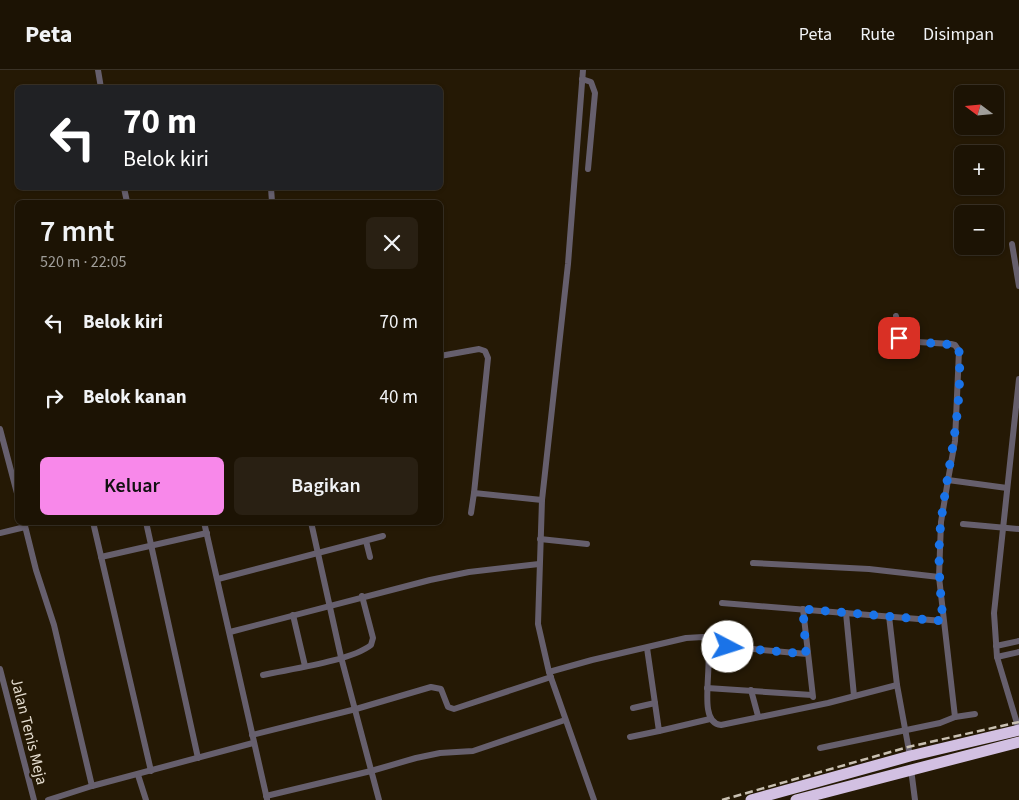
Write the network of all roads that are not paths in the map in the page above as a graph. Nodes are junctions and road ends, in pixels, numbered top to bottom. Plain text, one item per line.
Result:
1 (98, 70) edge
2 (583, 70) edge
3 (582, 79) junction
4 (100, 85) edge
5 (588, 169) dead end
6 (1012, 244) dead end
7 (1019, 286) edge
8 (896, 316) dead end
9 (443, 355) edge
10 (1019, 380) edge
11 (1018, 393) edge
12 (0, 429) edge
13 (948, 480) junction
14 (15, 486) edge
15 (1007, 488) junction
16 (474, 492) junction
17 (542, 500) junction
18 (471, 513) dead end
19 (963, 524) dead end
20 (24, 525) edge
21 (94, 525) edge
22 (147, 525) edge
23 (205, 525) edge
24 (313, 525) edge
25 (1003, 528) junction
26 (1019, 529) edge
27 (206, 532) junction
28 (0, 533) edge
29 (383, 536) dead end
30 (540, 539) junction
31 (366, 541) junction
32 (587, 544) dead end
33 (152, 547) junction
34 (319, 553) junction
35 (101, 557) junction
36 (370, 557) dead end
37 (753, 563) dead end
38 (539, 564) junction
39 (939, 577) junction
40 (218, 579) junction
41 (362, 596) junction
42 (722, 603) dead end
43 (330, 604) junction
44 (803, 609) junction
45 (846, 613) junction
46 (293, 615) junction
47 (890, 616) junction
48 (943, 621) junction
49 (230, 632) junction
50 (1019, 641) edge
51 (708, 645) junction
52 (996, 646) junction
53 (647, 648) junction
54 (1019, 652) edge
55 (806, 654) junction
56 (341, 657) junction
57 (997, 657) junction
58 (304, 666) junction
59 (0, 669) edge
60 (550, 675) junction
61 (263, 676) dead end
62 (897, 685) junction
63 (707, 688) junction
64 (751, 690) junction
65 (812, 695) junction
66 (854, 696) junction
67 (655, 703) junction
68 (814, 705) junction
69 (1016, 707) edge
70 (633, 708) dead end
71 (356, 709) junction
72 (975, 714) dead end
73 (758, 716) junction
74 (955, 717) junction
75 (710, 719) junction
76 (565, 720) junction
77 (904, 730) junction
78 (1019, 730) edge
79 (659, 731) junction
80 (252, 734) junction
81 (630, 737) dead end
82 (1019, 742) edge
83 (253, 743) junction
84 (820, 748) dead end
85 (910, 756) junction
86 (198, 758) junction
87 (910, 769) junction
88 (151, 770) junction
89 (371, 771) junction
90 (138, 775) junction
91 (92, 786) junction
92 (267, 798) edge
93 (34, 800) edge
94 (48, 800) edge
95 (146, 800) edge
96 (379, 800) edge
97 (594, 800) edge
98 (751, 800) edge
99 (796, 800) edge
100 (915, 800) edge

1 - 4 street
2 - 3 street
3 - 5 street
3 - 17 street
6 - 7 street
8 - 13 street
9 - 16 street
10 - 11 street
11 - 15 street
12 - 14 street
13 - 15 street
13 - 39 street
15 - 25 street
16 - 17 street
16 - 18 street
17 - 30 street
19 - 25 street
20 - 28 street
20 - 91 street
21 - 35 street
22 - 33 street
23 - 27 street
24 - 34 street
25 - 26 street
25 - 52 street
27 - 33 street
27 - 40 street
29 - 31 street
30 - 32 street
30 - 38 street
31 - 34 street
31 - 36 street
33 - 35 street
33 - 86 street
34 - 40 street
34 - 43 street
35 - 88 street
37 - 39 street
38 - 41 street
38 - 60 street
39 - 48 street
40 - 49 street
41 - 43 street
41 - 56 street
42 - 44 street
43 - 46 street
43 - 56 street
44 - 45 street
44 - 55 street
45 - 47 street
45 - 66 street
46 - 49 street
46 - 58 street
47 - 48 street
47 - 62 street
48 - 74 street
49 - 80 street
50 - 52 street
51 - 53 street
51 - 55 street
51 - 63 street
52 - 57 street
53 - 60 street
53 - 67 street
54 - 57 street
55 - 65 street
56 - 58 street
56 - 71 street
57 - 69 street
58 - 61 street
59 - 93 street, Jalan Tenis Meja
60 - 71 street
60 - 76 street
62 - 66 street
62 - 77 street
63 - 64 street
63 - 75 street
64 - 65 street
64 - 73 street
65 - 68 street
66 - 68 street
67 - 70 street
67 - 79 street
68 - 73 street
69 - 78 street
71 - 80 street
71 - 89 street
72 - 74 street
73 - 75 street
74 - 77 street
75 - 79 street
76 - 89 street
76 - 97 street
77 - 84 street
77 - 85 street
78 - 85 highway
79 - 81 street
80 - 83 street
82 - 87 highway
83 - 86 street
83 - 92 street
85 - 98 highway
86 - 88 street
87 - 99 highway
87 - 100 street
88 - 90 street
89 - 92 street
89 - 96 street
90 - 91 street
90 - 95 street
91 - 94 street

